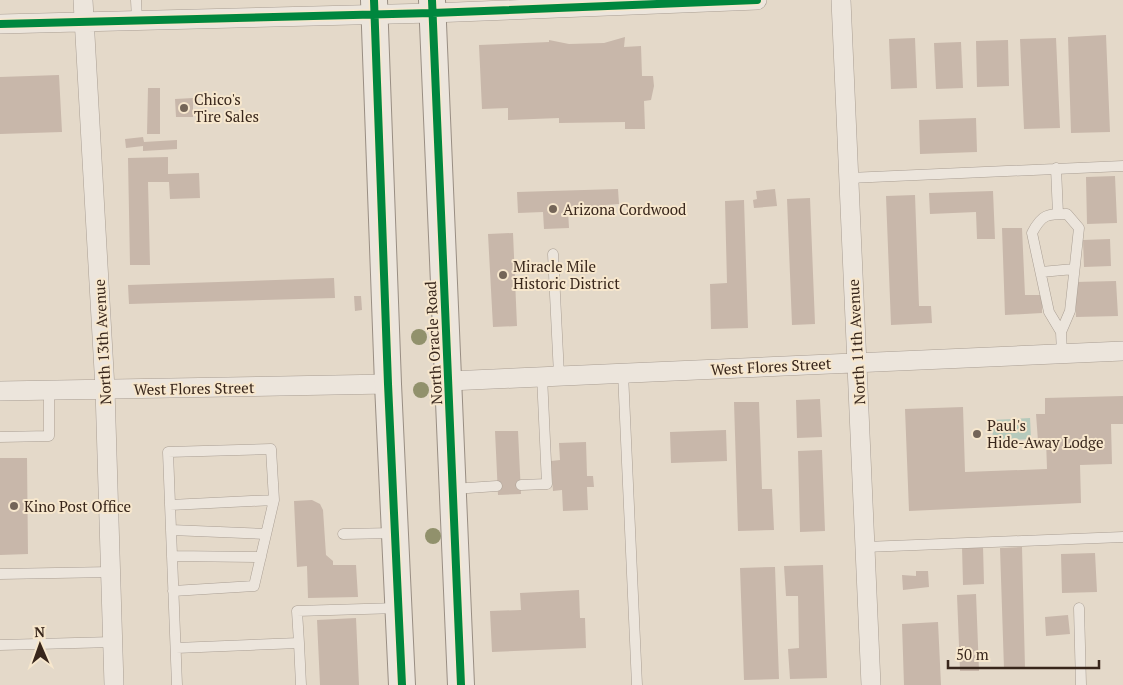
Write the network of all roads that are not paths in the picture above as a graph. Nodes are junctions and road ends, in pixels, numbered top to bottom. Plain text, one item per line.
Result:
1 (83, 0) edge
2 (136, 0) edge
3 (757, 0) edge
4 (841, 0) edge
5 (432, 6) edge
6 (374, 7) edge
7 (137, 20) junction
8 (84, 22) junction
9 (0, 24) edge
10 (1123, 166) edge
11 (1056, 168) junction
12 (849, 178) junction
13 (1058, 214) junction
14 (553, 254) dead end
15 (1074, 270) junction
16 (1041, 272) junction
17 (1061, 332) junction
18 (1123, 351) edge
19 (1062, 353) junction
20 (857, 362) junction
21 (623, 373) junction
22 (550, 376) junction
23 (449, 381) junction
24 (388, 384) junction
25 (105, 389) junction
26 (49, 390) junction
27 (0, 391) edge
28 (0, 437) edge
29 (521, 485) dead end
30 (497, 486) dead end
31 (453, 489) junction
32 (274, 500) junction
33 (170, 505) junction
34 (171, 530) junction
35 (395, 533) junction
36 (266, 534) junction
37 (343, 534) dead end
38 (1123, 537) edge
39 (865, 547) junction
40 (172, 556) junction
41 (261, 557) junction
42 (110, 572) junction
43 (0, 574) edge
44 (174, 590) junction
45 (398, 608) junction
46 (1079, 608) dead end
47 (113, 642) junction
48 (299, 643) junction
49 (0, 645) edge
50 (176, 648) junction
51 (114, 685) edge
52 (177, 685) edge
53 (301, 685) edge
54 (402, 685) edge
55 (461, 685) edge
56 (636, 685) edge
57 (871, 685) edge
58 (1081, 685) edge

1 - 8 street, North 13th Avenue
2 - 7 lane
3 - 5 street
4 - 12 street, North 11th Avenue
5 - 6 street
5 - 23 main road, North Oracle Road
6 - 7 street
6 - 24 main road
7 - 8 street
8 - 9 street
8 - 25 street, North 13th Avenue
10 - 11 lane
11 - 12 lane
11 - 13 lane
12 - 20 street, North 11th Avenue
13 - 15 lane
13 - 16 lane
14 - 22 lane
15 - 16 lane
15 - 17 lane
16 - 17 lane
17 - 19 lane
18 - 19 street, West Flores Street
19 - 20 street, West Flores Street
20 - 21 street, West Flores Street
20 - 39 street, North 11th Avenue
21 - 22 street, West Flores Street
21 - 56 lane
22 - 23 street, West Flores Street
22 - 29 lane
23 - 31 main road, North Oracle Road
24 - 25 street, West Flores Street
24 - 35 main road
25 - 26 street, West Flores Street
25 - 42 street, North 13th Avenue
26 - 27 street, West Flores Street
26 - 28 lane
30 - 31 lane
31 - 55 main road, North Oracle Road
32 - 33 lane
32 - 33 lane
32 - 36 lane
33 - 34 lane
34 - 36 lane
34 - 40 lane
35 - 37 lane
35 - 45 main road
36 - 41 lane
38 - 39 lane
39 - 57 street, North 11th Avenue
40 - 41 lane
40 - 44 lane
41 - 44 lane
42 - 43 lane
42 - 47 street, North 13th Avenue
44 - 50 lane
45 - 48 lane
45 - 54 main road
46 - 58 lane
47 - 49 lane
47 - 51 street, North 13th Avenue
48 - 50 lane
48 - 53 lane
50 - 52 lane

